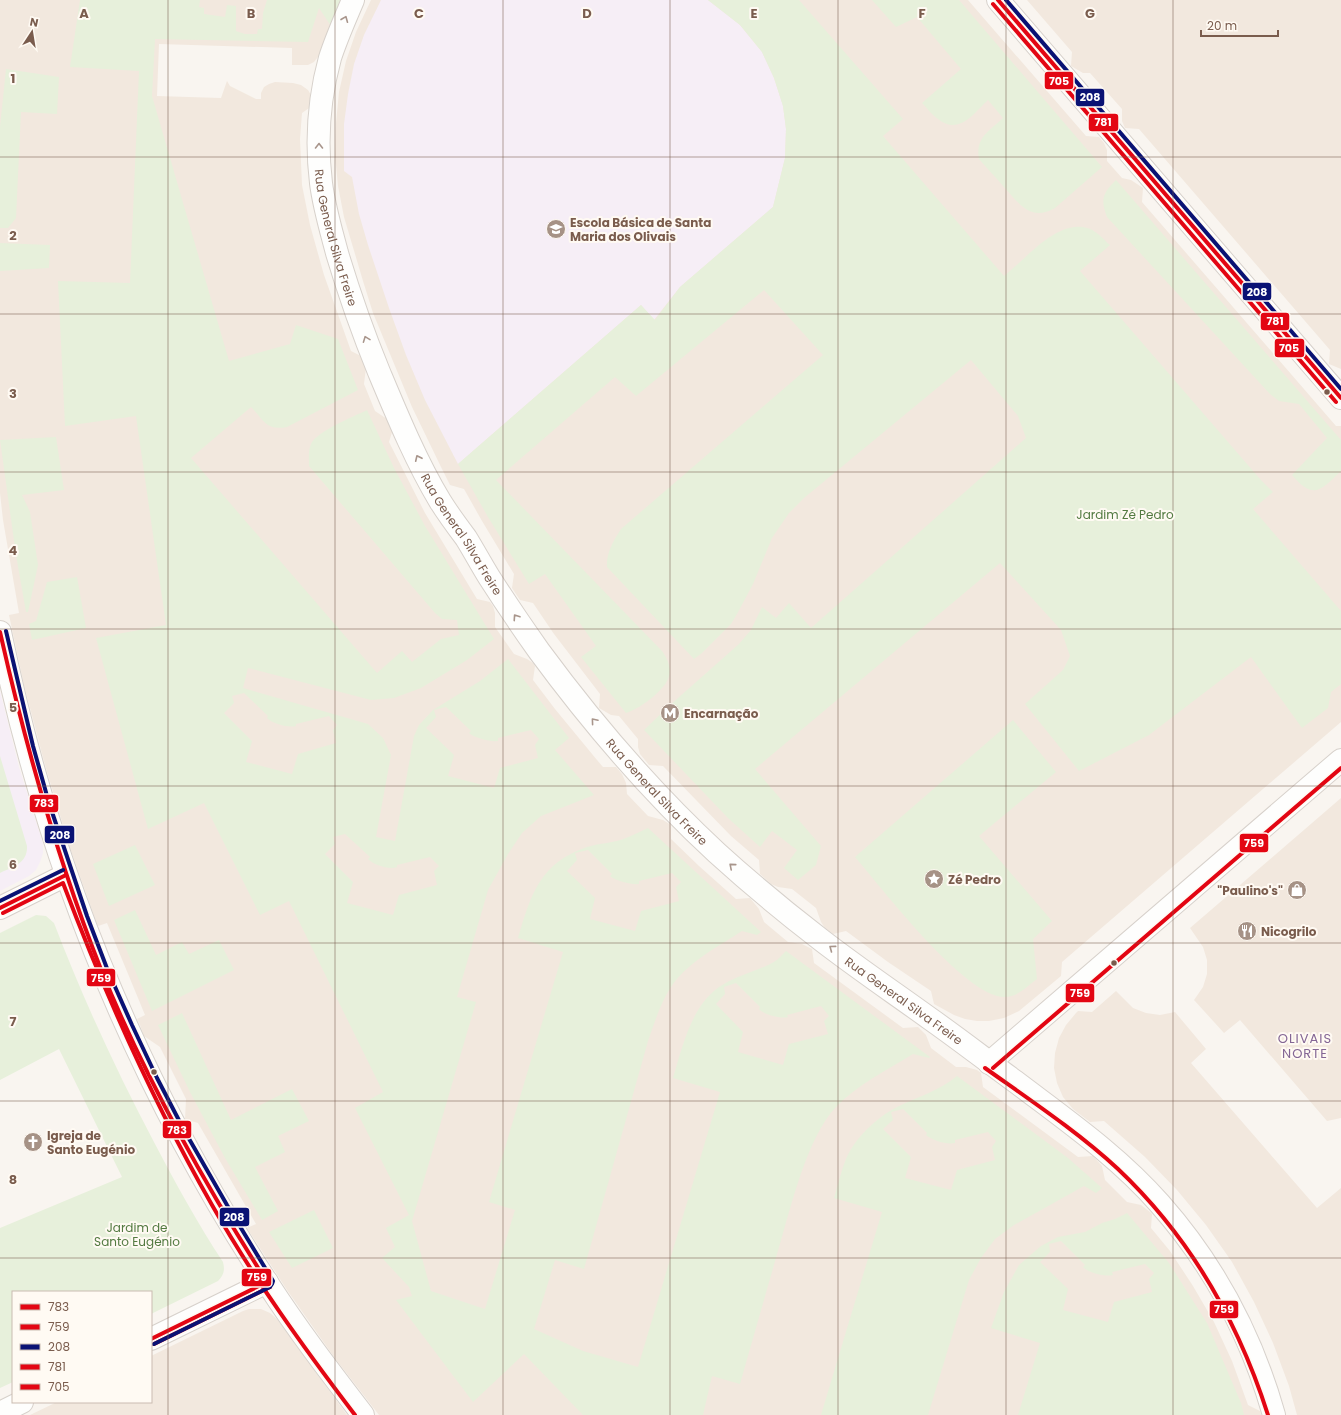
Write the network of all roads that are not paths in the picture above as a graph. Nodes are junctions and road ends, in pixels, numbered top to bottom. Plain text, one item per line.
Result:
1 (353, 0) edge
2 (998, 0) edge
3 (1341, 398) edge
4 (0, 632) edge
5 (1341, 760) edge
6 (66, 875) junction
7 (0, 908) edge
8 (989, 1063) junction
9 (266, 1282) junction
10 (152, 1339) edge
11 (20, 1403) edge
12 (0, 1413) edge
13 (363, 1415) edge
14 (1274, 1415) edge

8 -> 1 street, Rua General Silva Freire
2 - 3 street
4 - 6 street
5 - 8 street
6 - 7 street
6 - 9 street
8 - 14 street, Rua General Silva Freire
9 - 10 street
9 - 13 street
11 - 12 street

